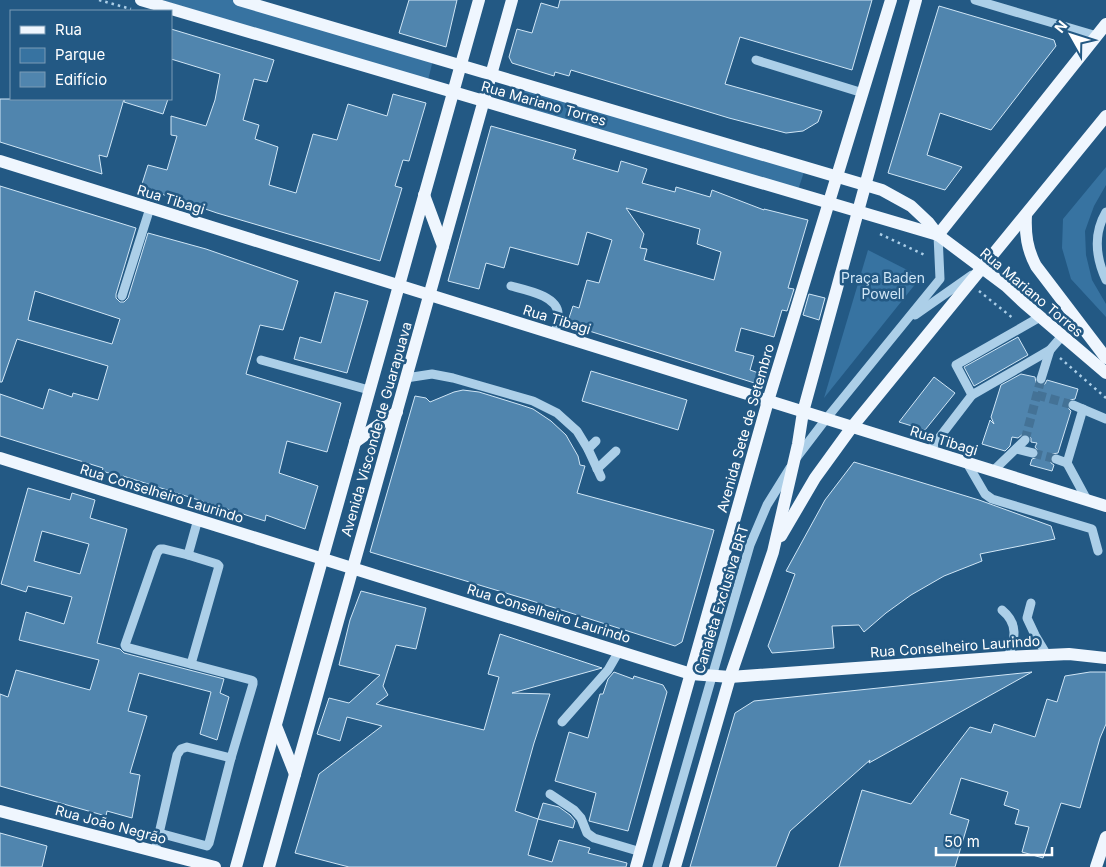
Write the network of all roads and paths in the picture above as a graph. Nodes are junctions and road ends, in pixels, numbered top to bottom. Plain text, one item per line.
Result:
1 (99, 0) edge
2 (141, 0) edge
3 (239, 0) edge
4 (479, 0) edge
5 (512, 0) edge
6 (891, 0) edge
7 (916, 0) edge
8 (976, 0) edge
9 (162, 4) edge
10 (134, 10) edge
11 (1106, 24) edge
12 (1096, 36) junction
13 (756, 60) dead end
14 (461, 65) junction
15 (491, 74) junction
16 (453, 92) junction
17 (863, 93) junction
18 (484, 101) junction
19 (1106, 116) edge
20 (0, 161) edge
21 (837, 176) junction
22 (866, 184) junction
23 (424, 195) junction
24 (150, 208) junction
25 (827, 208) junction
26 (858, 210) junction
27 (1106, 212) edge
28 (1026, 214) junction
29 (874, 231) dead end
30 (938, 235) junction
31 (443, 246) junction
32 (940, 263) junction
33 (982, 268) junction
34 (1106, 280) edge
35 (399, 286) junction
36 (511, 286) dead end
37 (430, 295) junction
38 (122, 296) dead end
39 (1040, 317) junction
40 (907, 320) junction
41 (555, 334) junction
42 (1062, 336) junction
43 (1050, 350) junction
44 (1106, 358) edge
45 (261, 360) dead end
46 (1106, 373) edge
47 (406, 378) junction
48 (1042, 379) tunnel mouth
49 (370, 390) junction
50 (972, 395) junction
51 (768, 401) junction
52 (1073, 405) tunnel mouth
53 (1083, 409) junction
54 (397, 412) junction
55 (804, 412) junction
56 (826, 419) junction
57 (1106, 419) edge
58 (852, 427) junction
59 (1025, 440) tunnel mouth
60 (596, 441) dead end
61 (355, 442) junction
62 (588, 449) junction
63 (1016, 449) junction
64 (616, 451) dead end
65 (929, 451) junction
66 (1033, 453) tunnel mouth
67 (0, 458) edge
68 (1056, 459) tunnel mouth
69 (794, 462) junction
70 (967, 463) junction
71 (1068, 463) junction
72 (992, 471) junction
73 (1087, 500) junction
74 (1106, 506) edge
75 (198, 520) junction
76 (1098, 551) dead end
77 (773, 552) junction
78 (188, 555) junction
79 (322, 558) junction
80 (353, 568) junction
81 (1030, 603) dead end
82 (1002, 610) dead end
83 (619, 651) junction
84 (1047, 655) junction
85 (1008, 657) junction
86 (1106, 658) edge
87 (191, 664) junction
88 (691, 674) junction
89 (712, 676) junction
90 (730, 677) junction
91 (562, 722) dead end
92 (276, 726) junction
93 (231, 758) junction
94 (295, 774) junction
95 (550, 794) dead end
96 (0, 811) edge
97 (159, 833) junction
98 (1106, 837) edge
99 (155, 851) junction
100 (641, 852) junction
101 (215, 867) edge
102 (236, 867) edge
103 (269, 867) edge
104 (636, 867) edge
105 (657, 867) edge
106 (675, 867) edge
107 (1096, 867) edge

1 - 10 path
2 - 9 main road, Rua Mariano Torres
3 - 14 main road, Rua Mariano Torres
4 - 14 main road, Avenida Visconde de Guarapuava
5 - 15 main road, Avenida Visconde de Guarapuava
6 - 17 main road, Avenida Sete de Setembro
7 - 22 main road
8 - 12 street
9 - 16 main road, Rua Mariano Torres
11 - 12 main road
12 - 30 main road
13 - 17 street
14 - 15 main road, Rua Mariano Torres
14 - 16 main road, Avenida Visconde de Guarapuava
15 - 18 main road, Avenida Visconde de Guarapuava
15 - 21 main road, Rua Mariano Torres
16 - 18 main road, Rua Mariano Torres
16 - 23 main road, Avenida Visconde de Guarapuava
17 - 21 main road, Avenida Sete de Setembro
18 - 25 main road, Rua Mariano Torres
18 - 31 main road, Avenida Visconde de Guarapuava
19 - 28 main road
20 - 24 main road, Rua Tibagi
21 - 22 main road, Rua Mariano Torres
21 - 25 main road, Avenida Sete de Setembro
22 - 26 main road
22 - 30 main road, Rua Mariano Torres
23 - 31 main road
23 - 35 main road, Avenida Visconde de Guarapuava
24 - 35 main road, Rua Tibagi
24 - 38 street
25 - 26 main road, Rua Mariano Torres
25 - 51 main road, Avenida Sete de Setembro
26 - 30 main road, Rua Mariano Torres
26 - 55 main road
27 - 34 street
28 - 33 main road
28 - 44 main road
29 - 32 path
30 - 32 street, Canaleta Exclusiva BRT
30 - 33 main road, Rua Mariano Torres
31 - 37 main road, Avenida Visconde de Guarapuava
32 - 40 street, Canaleta Exclusiva BRT
33 - 39 main road, Rua Mariano Torres
33 - 40 street, Canaleta Exclusiva BRT
33 - 58 main road
35 - 37 main road, Rua Tibagi
35 - 49 main road, Avenida Visconde de Guarapuava
36 - 41 street
37 - 41 main road, Rua Tibagi
37 - 47 main road, Avenida Visconde de Guarapuava
39 - 42 main road, Rua Mariano Torres
39 - 50 street
40 - 56 street, Canaleta Exclusiva BRT
41 - 51 main road, Rua Tibagi
42 - 43 street
42 - 46 main road, Rua Mariano Torres
43 - 48 street
43 - 50 street
45 - 49 street
47 - 54 main road, Avenida Visconde de Guarapuava
47 - 62 street
49 - 61 main road, Avenida Visconde de Guarapuava
50 - 65 street
51 - 55 main road, Rua Tibagi
51 - 88 main road, Avenida Sete de Setembro
52 - 53 street
53 - 57 street
53 - 71 street
54 - 61 main road
54 - 80 main road, Avenida Visconde de Guarapuava
55 - 56 main road, Rua Tibagi
55 - 69 main road
56 - 58 main road, Rua Tibagi
56 - 69 street, Canaleta Exclusiva BRT
58 - 65 main road, Rua Tibagi
58 - 77 main road
59 - 63 street
60 - 62 street
61 - 79 main road, Avenida Visconde de Guarapuava
62 - 64 street
63 - 66 street
63 - 72 street
65 - 70 main road, Rua Tibagi
67 - 75 main road, Rua Conselheiro Laurindo
68 - 71 street
69 - 77 main road
69 - 89 street, Canaleta Exclusiva BRT
70 - 72 main road, Rua Tibagi
70 - 76 street
71 - 73 street
72 - 73 main road, Rua Tibagi
73 - 74 main road, Rua Tibagi
75 - 78 street
75 - 79 main road, Rua Conselheiro Laurindo
77 - 90 main road
78 - 87 street
78 - 87 street
79 - 80 main road, Rua Conselheiro Laurindo
79 - 92 main road, Avenida Visconde de Guarapuava
80 - 83 main road, Rua Conselheiro Laurindo
80 - 94 main road, Avenida Visconde de Guarapuava
81 - 84 street
82 - 85 street
83 - 88 main road, Rua Conselheiro Laurindo
83 - 91 street
84 - 85 main road, Rua Conselheiro Laurindo
84 - 86 main road, Rua Conselheiro Laurindo
85 - 90 main road, Rua Conselheiro Laurindo
87 - 93 street
88 - 89 main road, Rua Conselheiro Laurindo
88 - 100 main road, Avenida Sete de Setembro
89 - 90 main road, Rua Conselheiro Laurindo
89 - 105 street, Canaleta Exclusiva BRT
90 - 106 main road
92 - 94 main road
92 - 102 main road, Avenida Visconde de Guarapuava
93 - 97 street
93 - 97 street
94 - 103 main road, Avenida Visconde de Guarapuava
95 - 100 street
96 - 99 main road, Rua João Negrão
97 - 99 street
98 - 107 main road
99 - 101 main road, Rua João Negrão
100 - 104 main road, Avenida Sete de Setembro

